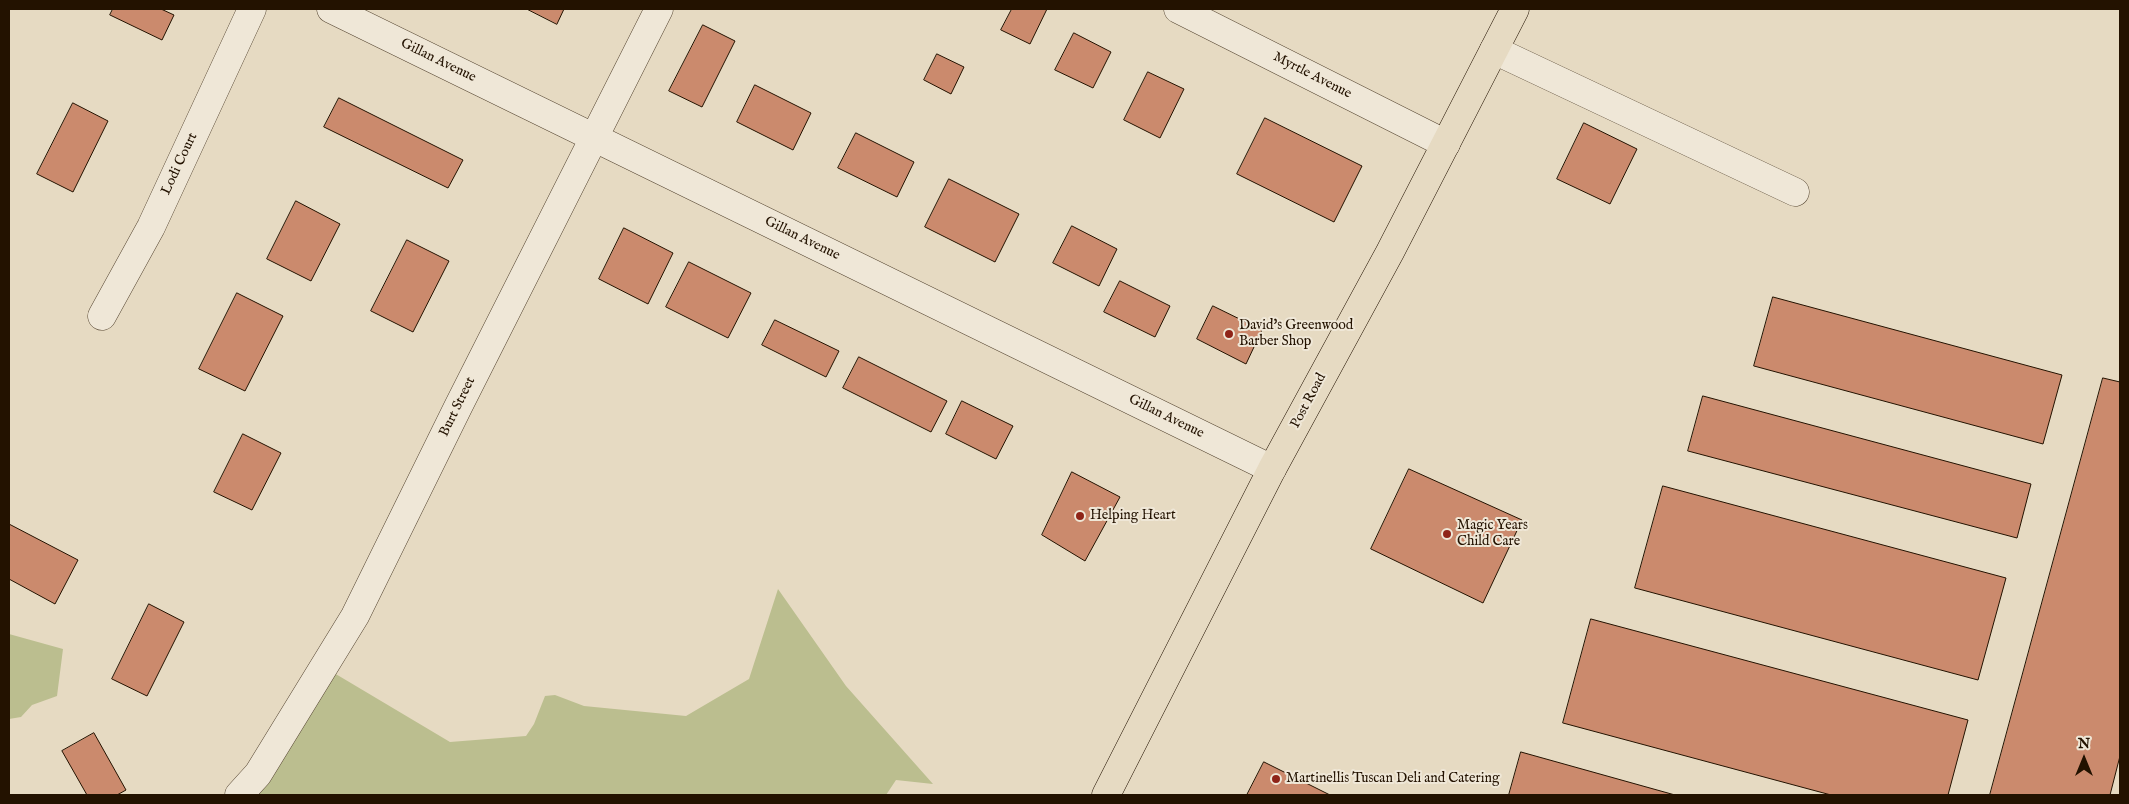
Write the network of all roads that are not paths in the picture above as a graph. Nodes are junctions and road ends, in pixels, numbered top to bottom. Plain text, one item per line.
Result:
1 (252, 9) edge
2 (331, 9) edge
3 (659, 9) edge
4 (1178, 9) edge
5 (1514, 9) edge
6 (1494, 50) junction
7 (594, 137) junction
8 (1446, 144) junction
9 (1795, 192) dead end
10 (102, 316) dead end
11 (1272, 469) junction
12 (239, 795) edge
13 (1106, 795) edge

1 - 10 street, Lodi Court
2 - 7 street, Gillan Avenue
3 - 7 street, Burt Street
4 - 8 street, Myrtle Avenue
5 - 6 main road, Post Road
6 - 8 main road, Post Road
6 - 9 street
7 - 11 street, Gillan Avenue
7 - 12 street, Burt Street
8 - 11 main road, Post Road
11 - 13 main road, Post Road

